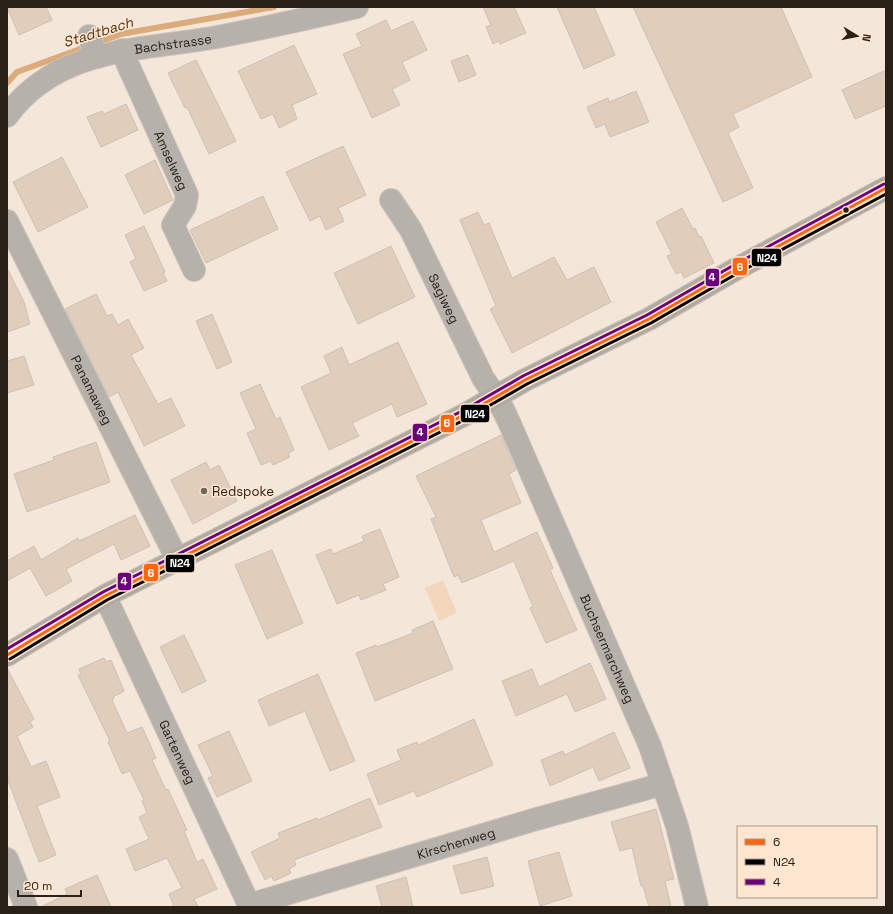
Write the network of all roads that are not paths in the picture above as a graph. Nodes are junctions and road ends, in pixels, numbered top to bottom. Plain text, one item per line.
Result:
1 (357, 7) edge
2 (122, 50) junction
3 (7, 116) edge
4 (886, 188) edge
5 (391, 200) dead end
6 (7, 221) edge
7 (194, 270) dead end
8 (496, 397) junction
9 (177, 559) junction
10 (105, 596) junction
11 (7, 655) edge
12 (663, 784) junction
13 (7, 860) edge
14 (18, 902) edge
15 (249, 906) edge
16 (697, 907) edge

1 - 2 street, Bachstrasse
2 - 3 street, Bachstrasse
2 - 7 street, Amselweg
4 - 8 main road
5 - 8 street, Sagiweg
6 - 9 street, Panamaweg
8 - 9 main road
8 - 12 street, Buchsermarchweg
9 - 10 main road
10 - 11 main road
10 - 15 street, Gartenweg
12 - 15 street, Kirschenweg
12 - 16 street, Buchsermarchweg
13 - 14 street

